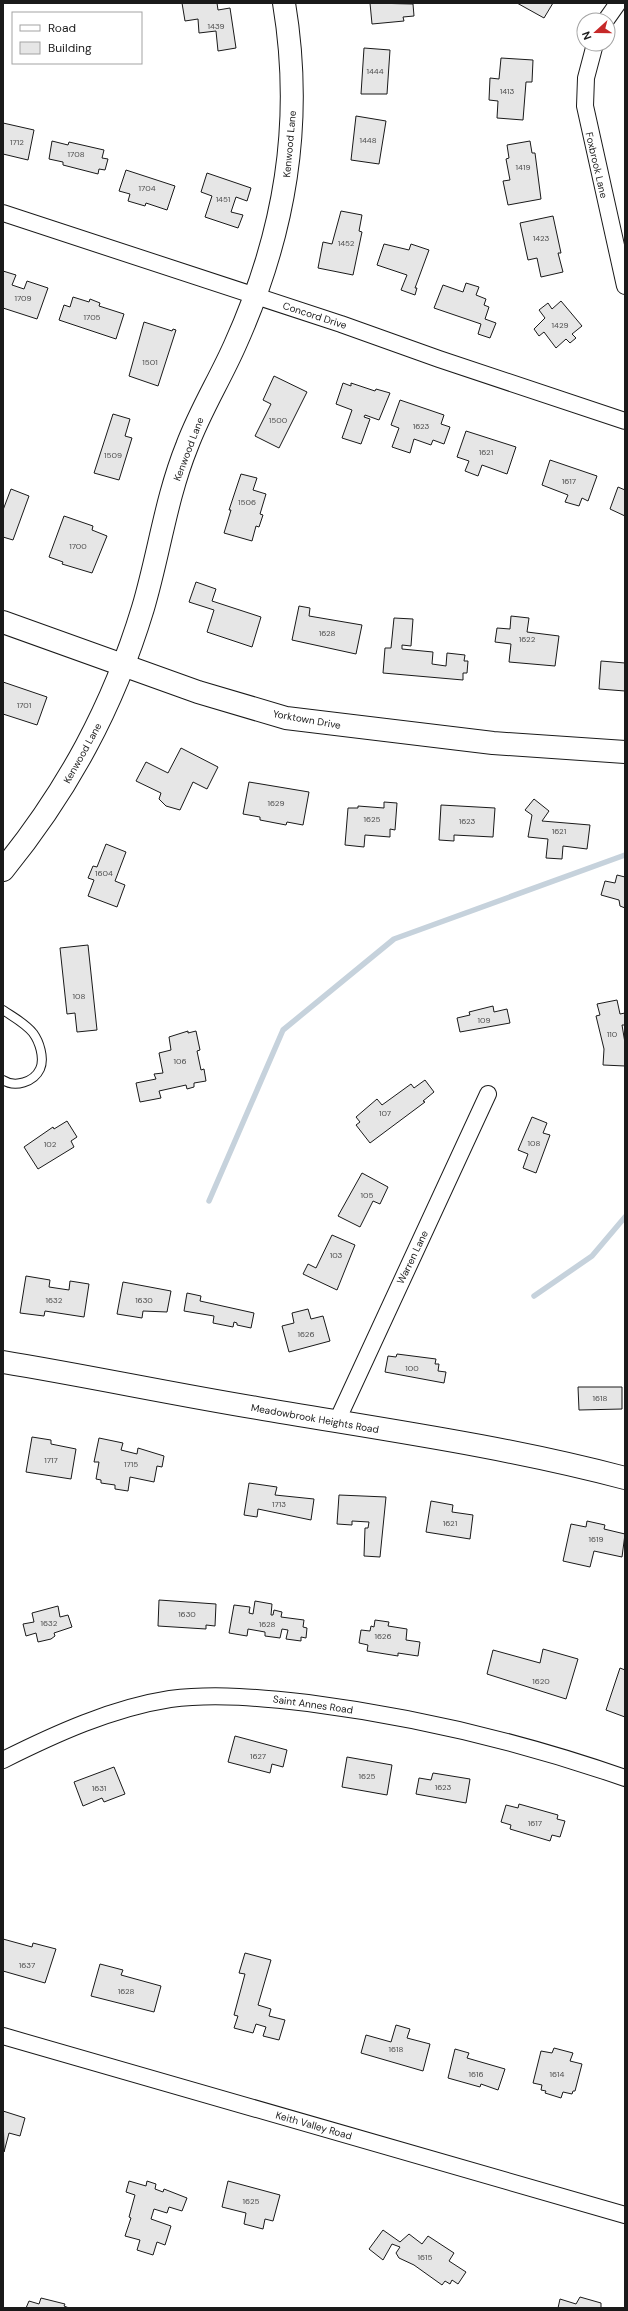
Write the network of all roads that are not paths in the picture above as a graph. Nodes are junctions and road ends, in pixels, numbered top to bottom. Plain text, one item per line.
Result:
1 (284, 3) edge
2 (618, 3) edge
3 (612, 12) edge
4 (593, 52) edge
5 (3, 213) edge
6 (625, 286) edge
7 (256, 296) junction
8 (625, 421) edge
9 (3, 622) edge
10 (124, 667) junction
11 (625, 752) edge
12 (3, 870) edge
13 (3, 1010) edge
14 (3, 1080) edge
15 (488, 1094) dead end
16 (3, 1362) edge
17 (336, 1421) junction
18 (625, 1478) edge
19 (3, 1760) edge
20 (625, 1778) edge
21 (3, 2036) edge
22 (625, 2216) edge

1 - 7 street, Kenwood Lane
2 - 3 street
4 - 6 street, Foxbrook Lane
5 - 7 street, Concord Drive
7 - 8 street, Concord Drive
7 - 10 street, Kenwood Lane
9 - 10 street, Yorktown Drive
10 - 11 street, Yorktown Drive
10 - 12 street, Kenwood Lane
13 - 14 lane
15 - 17 street, Warren Lane
16 - 17 street, Meadowbrook Heights Road
17 - 18 street, Meadowbrook Heights Road
19 - 20 street, Saint Annes Road
21 - 22 street, Keith Valley Road

